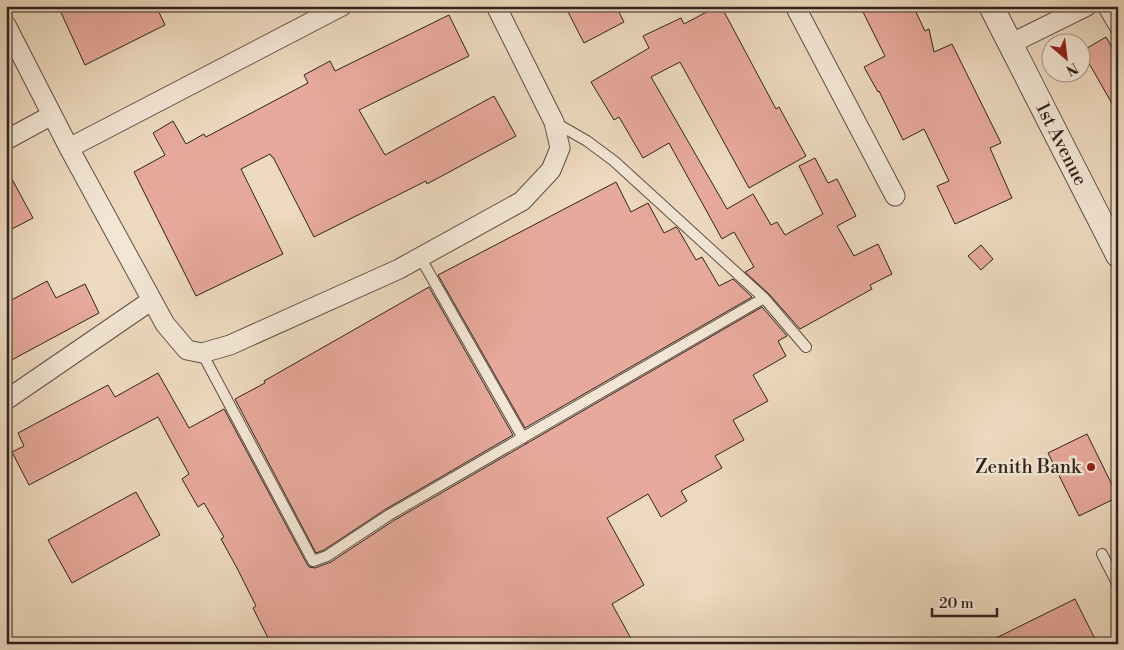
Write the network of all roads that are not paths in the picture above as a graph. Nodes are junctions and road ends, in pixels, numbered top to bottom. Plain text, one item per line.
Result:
1 (342, 6) edge
2 (496, 6) edge
3 (795, 6) edge
4 (991, 6) edge
5 (1087, 6) edge
6 (1102, 6) edge
7 (6, 26) edge
8 (1118, 33) edge
9 (1010, 44) junction
10 (52, 115) junction
11 (554, 122) junction
12 (6, 140) edge
13 (69, 148) junction
14 (895, 196) dead end
15 (1114, 247) edge
16 (420, 258) junction
17 (764, 298) junction
18 (152, 300) junction
19 (806, 347) dead end
20 (202, 354) junction
21 (6, 400) edge
22 (523, 438) junction
23 (1102, 554) dead end
24 (1118, 585) edge

1 - 13 street
2 - 11 street
3 - 14 street
4 - 9 street, 1st Avenue
5 - 9 street
6 - 8 lane
7 - 10 street
9 - 15 street, 1st Avenue
10 - 12 street
10 - 13 street
11 - 16 street
11 - 17 lane
13 - 18 street
16 - 20 street
16 - 22 lane
17 - 19 lane
17 - 22 lane
18 - 20 street
18 - 21 street
20 - 22 lane
23 - 24 lane

